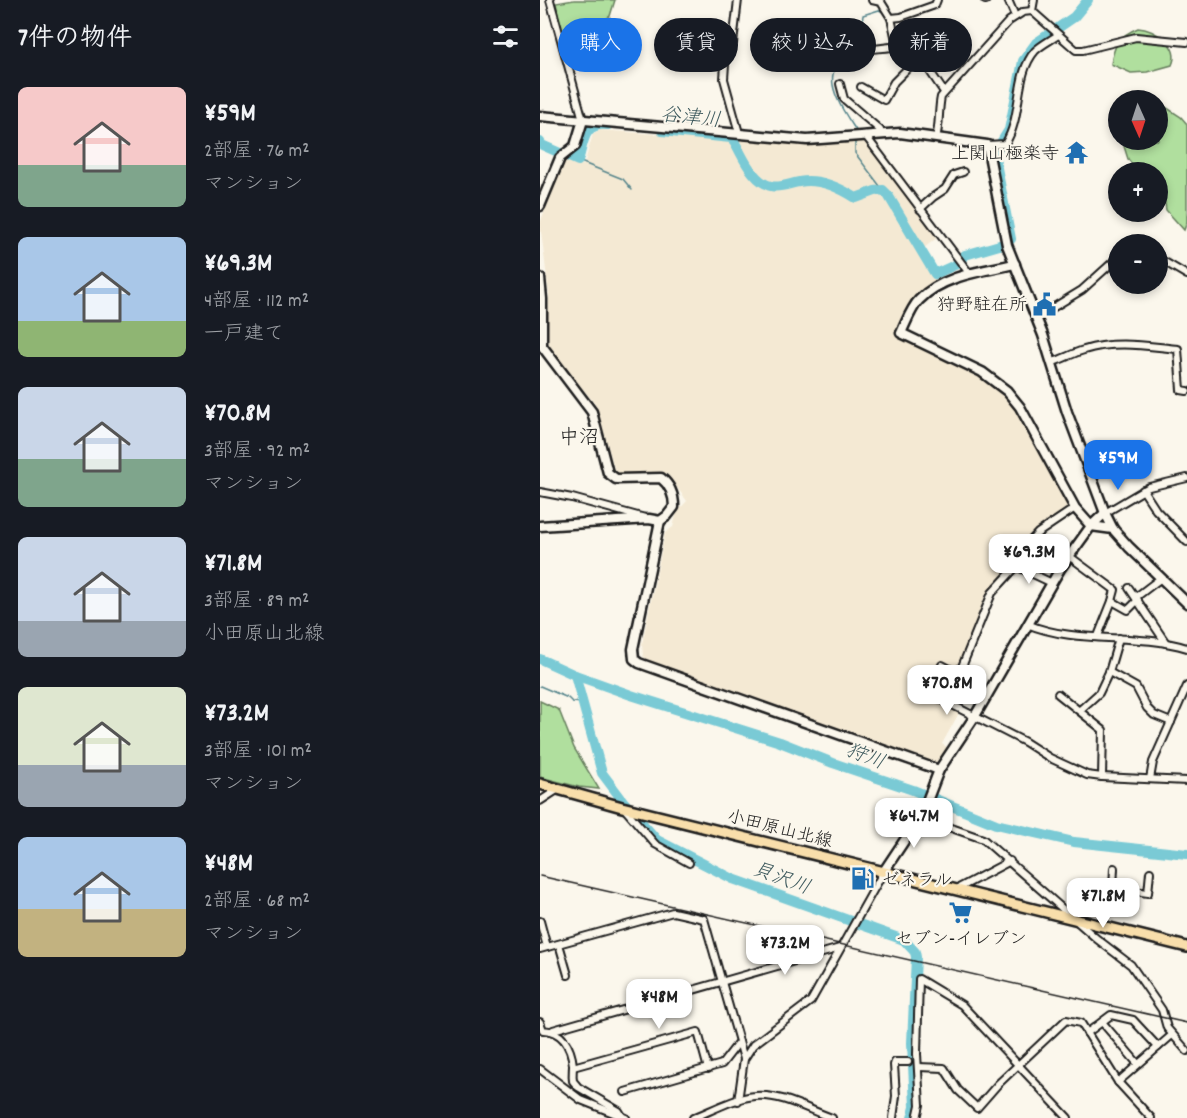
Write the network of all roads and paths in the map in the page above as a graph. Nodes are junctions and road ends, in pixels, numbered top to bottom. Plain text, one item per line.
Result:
1 (550, 0) edge
2 (738, 0) edge
3 (872, 0) edge
4 (937, 0) edge
5 (1008, 0) edge
6 (1034, 0) edge
7 (1032, 11) junction
8 (1015, 16) junction
9 (891, 18) joint
10 (1058, 35) junction
11 (1187, 42) edge
12 (904, 72) edge
13 (930, 72) edge
14 (840, 84) dead end
15 (861, 87) dead end
16 (944, 92) junction
17 (540, 116) edge
18 (583, 120) junction
19 (739, 133) junction
20 (881, 134) junction
21 (865, 135) junction
22 (936, 138) junction
23 (987, 145) junction
24 (963, 172) dead end
25 (540, 206) edge
26 (920, 209) junction
27 (1015, 264) junction
28 (1168, 264) edge
29 (1108, 267) edge
30 (969, 273) junction
31 (1187, 275) edge
32 (540, 278) edge
33 (1036, 318) junction
34 (1053, 362) junction
35 (1187, 391) edge
36 (1187, 478) edge
37 (1143, 490) junction
38 (540, 492) edge
39 (1075, 508) junction
40 (1105, 513) junction
41 (649, 519) junction
42 (660, 520) junction
43 (540, 526) edge
44 (1091, 526) junction
45 (1113, 529) junction
46 (1187, 542) edge
47 (1069, 556) junction
48 (1016, 566) junction
49 (1161, 578) junction
50 (1052, 583) junction
51 (1129, 588) dead end
52 (1137, 599) junction
53 (1112, 601) junction
54 (1187, 603) edge
55 (1027, 624) junction
56 (1098, 636) junction
57 (1119, 638) junction
58 (1166, 643) junction
59 (1187, 648) edge
60 (1109, 672) junction
61 (1187, 686) edge
62 (1058, 694) dead end
63 (1080, 710) junction
64 (975, 716) junction
65 (1171, 722) junction
66 (938, 772) junction
67 (1102, 777) junction
68 (1150, 779) junction
69 (1187, 781) edge
70 (540, 784) edge
71 (557, 790) junction
72 (540, 801) edge
73 (622, 807) junction
74 (921, 815) junction
75 (1010, 861) junction
76 (689, 863) dead end
77 (1114, 868) dead end
78 (884, 871) junction
79 (1150, 872) dead end
80 (957, 889) junction
81 (1075, 919) junction
82 (540, 921) edge
83 (559, 944) junction
84 (1187, 947) edge
85 (544, 948) edge
86 (840, 948) junction
87 (568, 975) dead end
88 (723, 981) junction
89 (540, 1022) edge
90 (1102, 1022) junction
91 (553, 1030) junction
92 (1088, 1033) junction
93 (1172, 1035) junction
94 (739, 1042) junction
95 (1158, 1047) junction
96 (1187, 1051) edge
97 (744, 1059) junction
98 (908, 1062) dead end
99 (1138, 1064) junction
100 (1019, 1066) junction
101 (573, 1067) junction
102 (918, 1067) junction
103 (540, 1069) edge
104 (708, 1069) junction
105 (1118, 1082) junction
106 (626, 1092) dead end
107 (738, 1101) junction
108 (624, 1117) edge
109 (693, 1118) edge
110 (832, 1118) edge
111 (893, 1118) edge
112 (918, 1118) edge
113 (1068, 1118) edge
114 (1151, 1118) edge

1 - 18 street
2 - 19 street
3 - 9 street
4 - 9 street
5 - 8 street
6 - 7 street
7 - 8 street
7 - 10 street
8 - 16 street
10 - 11 street
10 - 23 street
12 - 15 street
13 - 16 street
14 - 20 street
16 - 22 street
17 - 18 street
18 - 19 street
18 - 25 street
19 - 21 street
20 - 21 street
20 - 22 street
21 - 26 street
22 - 23 street
23 - 27 street
24 - 26 street
26 - 30 street
27 - 30 street
27 - 33 street
28 - 31 street
29 - 33 street
30 - 39 street
32 - 42 street
33 - 34 street
34 - 35 street
34 - 40 street
36 - 37 street
37 - 40 street
37 - 46 street
38 - 41 street
39 - 44 street
39 - 48 street
40 - 44 street
40 - 45 street
41 - 42 street
41 - 43 street
42 - 66 street
44 - 45 street
44 - 47 street
45 - 49 street
47 - 50 street
47 - 53 street
48 - 50 street
48 - 64 street
49 - 52 street
49 - 54 street
50 - 55 street
51 - 52 street
52 - 53 street
52 - 58 street
53 - 56 street
55 - 56 street
55 - 64 street
56 - 57 street
57 - 58 street
57 - 60 street
58 - 59 street
60 - 63 street
60 - 65 street
61 - 65 street
62 - 63 street
63 - 67 street
64 - 66 street
64 - 67 street
65 - 68 street
66 - 74 street
67 - 68 street
68 - 69 street
70 - 71 main road, 小田原山北線
71 - 72 street
71 - 73 main road, 小田原山北線
73 - 76 street
73 - 78 main road, 小田原山北線
74 - 75 street
74 - 78 street
75 - 80 street
75 - 81 street
77 - 79 street
78 - 80 main road, 小田原山北線
78 - 86 street
80 - 81 main road, 小田原山北線
81 - 84 main road, 小田原山北線
81 - 93 street
82 - 85 street
83 - 85 street
83 - 87 street
83 - 88 street
86 - 88 street
86 - 97 street
88 - 91 street
88 - 94 street
89 - 91 street
90 - 92 street
90 - 95 street
90 - 99 street
91 - 101 street
92 - 100 street
92 - 105 street
93 - 95 street
93 - 96 street
94 - 97 street
94 - 104 street
95 - 99 street
97 - 107 street
98 - 111 street
99 - 105 street
100 - 102 street
100 - 102 street
100 - 113 street
101 - 104 street
101 - 108 street
102 - 112 street
103 - 108 street
104 - 106 street
105 - 114 street
107 - 109 street
107 - 110 street

